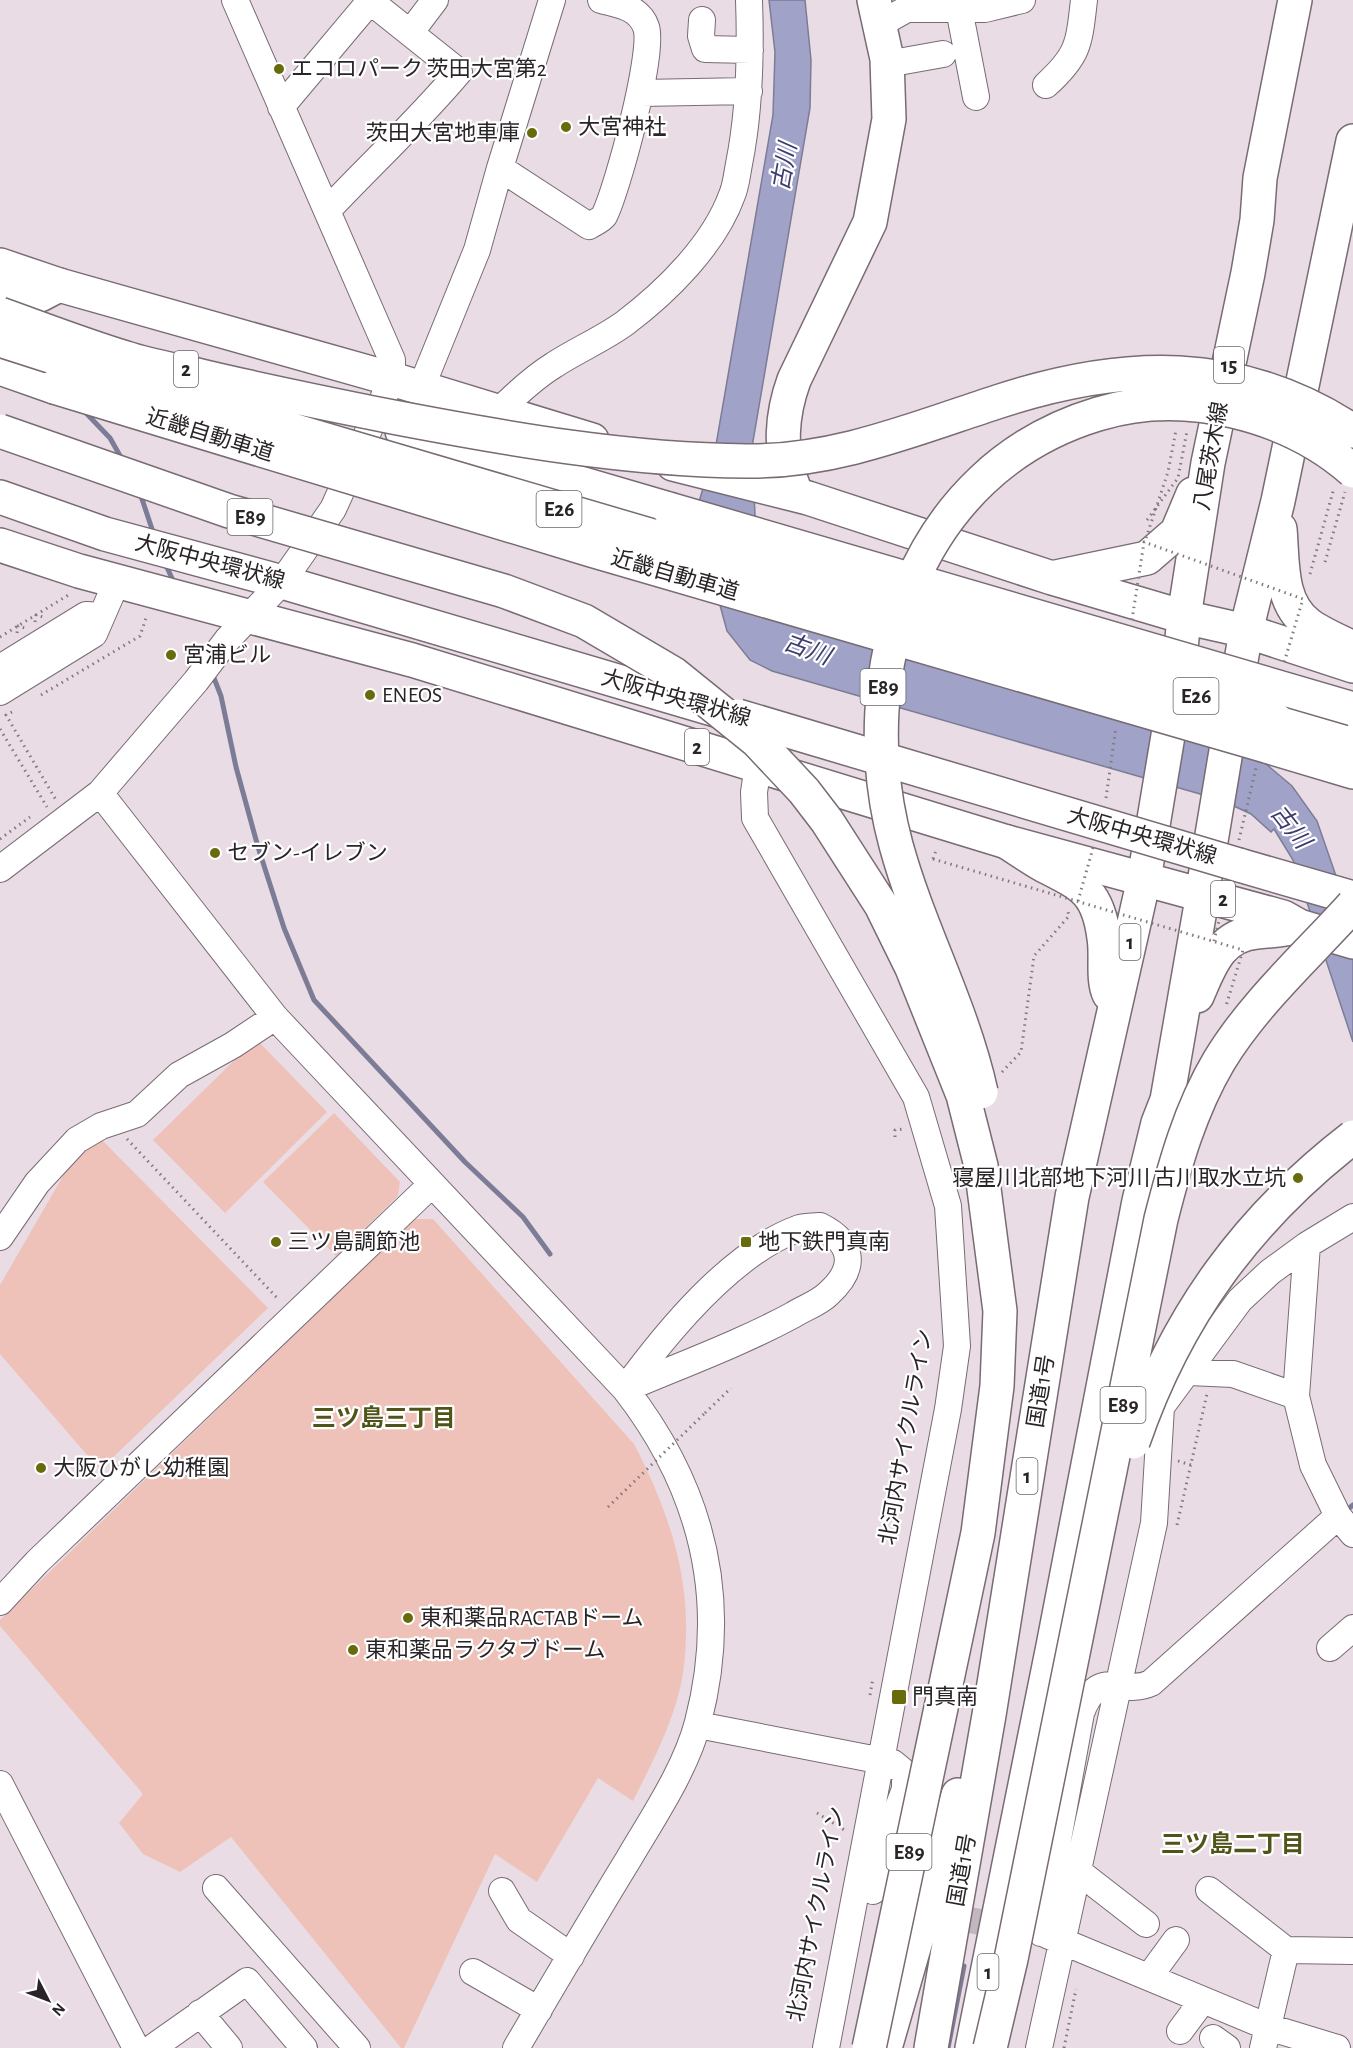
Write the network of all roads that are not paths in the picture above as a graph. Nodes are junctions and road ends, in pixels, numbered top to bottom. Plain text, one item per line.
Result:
1 (235, 0) edge
2 (435, 0) edge
3 (601, 0) edge
4 (749, 0) edge
5 (1022, 0) edge
6 (1084, 0) edge
7 (1295, 0) edge
8 (371, 1) edge
9 (545, 3) edge
10 (959, 9) junction
11 (877, 12) edge
12 (702, 20) dead end
13 (410, 33) junction
14 (750, 50) junction
15 (943, 54) dead end
16 (887, 64) junction
17 (1046, 85) dead end
18 (749, 91) junction
19 (641, 93) junction
20 (976, 97) dead end
21 (281, 107) junction
22 (1353, 141) edge
23 (500, 168) junction
24 (327, 211) junction
25 (0, 265) edge
26 (0, 284) edge
27 (58, 285) junction
28 (0, 314) edge
29 (0, 340) edge
30 (0, 368) edge
31 (406, 384) junction
32 (498, 412) junction
33 (373, 422) junction
34 (0, 431) edge
35 (1353, 431) edge
36 (1208, 463) junction
37 (1346, 478) edge
38 (0, 497) edge
39 (808, 498) junction
40 (1278, 501) junction
41 (0, 527) edge
42 (105, 534) junction
43 (0, 545) edge
44 (1052, 578) junction
45 (117, 581) junction
46 (282, 582) junction
47 (101, 616) junction
48 (249, 616) junction
49 (1184, 617) junction
50 (1245, 631) junction
51 (1353, 648) edge
52 (1353, 666) edge
53 (0, 668) edge
54 (8, 700) edge
55 (1353, 708) edge
56 (1353, 742) edge
57 (758, 766) junction
58 (1353, 771) edge
59 (100, 793) junction
60 (1007, 842) junction
61 (0, 869) edge
62 (1144, 879) junction
63 (1203, 893) junction
64 (1353, 898) edge
65 (1353, 905) edge
66 (1303, 928) junction
67 (1353, 942) edge
68 (1117, 1005) junction
69 (275, 1017) junction
70 (1180, 1035) junction
71 (1353, 1137) edge
72 (431, 1185) junction
73 (1353, 1217) edge
74 (0, 1237) edge
75 (1307, 1245) junction
76 (1126, 1269) junction
77 (1000, 1311) junction
78 (1201, 1372) junction
79 (625, 1389) junction
80 (1296, 1396) junction
81 (1161, 1407) junction
82 (1346, 1525) edge
83 (0, 1602) edge
84 (1353, 1628) edge
85 (1330, 1648) dead end
86 (1120, 1684) junction
87 (989, 1714) junction
88 (698, 1725) junction
89 (1057, 1728) junction
90 (880, 1761) junction
91 (3, 1797) edge
92 (1079, 1872) junction
93 (216, 1888) dead end
94 (1209, 1890) dead end
95 (502, 1892) dead end
96 (1003, 1896) junction
97 (1146, 1924) dead end
98 (1056, 1939) junction
99 (1176, 1940) dead end
100 (1286, 1950) junction
101 (1353, 1951) edge
102 (571, 1956) junction
103 (473, 1972) dead end
104 (1149, 1977) junction
105 (1203, 2000) junction
106 (318, 2003) junction
107 (539, 2010) junction
108 (200, 2013) junction
109 (1180, 2031) dead end
110 (1266, 2038) edge
111 (296, 2039) edge
112 (881, 2042) edge
113 (136, 2048) edge
114 (152, 2048) edge
115 (229, 2048) edge
116 (357, 2048) edge
117 (516, 2048) edge
118 (826, 2048) edge
119 (931, 2048) edge
120 (972, 2048) edge
121 (990, 2048) edge
122 (999, 2048) edge
123 (1039, 2048) edge
124 (1337, 2048) edge

1 - 21 street
2 - 13 street
3 - 19 street
4 - 14 street
5 - 10 street
6 - 17 street
7 - 36 main road, 八尾茨木線 / 15
8 - 13 street
8 - 21 street
9 - 23 street
10 - 11 street
10 - 20 street
11 - 16 main road
12 - 14 street
13 - 24 street
14 - 18 street
15 - 16 street
16 - 39 main road
18 - 19 street
18 - 32 street
19 - 23 street
21 - 24 street
22 - 40 main road
23 - 31 street
24 - 31 street
25 - 27 main road, 2
26 - 27 main road
27 - 31 main road, 2
28 - 33 main road, 2
28 - 35 main road, bridge
29 - 56 main road, 近畿自動車道 / E26, bridge
30 - 58 main road, 近畿自動車道 / E26, bridge
31 - 32 main road, 2
31 - 33 street
32 - 39 main road, 2
33 - 46 street
33 - 55 main road, 2, bridge
34 - 77 main road, E89, bridge
36 - 44 main road
36 - 49 main road, 八尾茨木線 / 15
37 - 77 main road, E89, bridge
38 - 42 main road, 大阪中央環状線 / 2
39 - 44 main road, 2
40 - 50 main road
40 - 51 main road
41 - 42 main road
42 - 46 main road, 大阪中央環状線 / 2
43 - 45 main road, 2
44 - 49 main road, 2
45 - 47 street
45 - 48 main road, 2
46 - 48 street
46 - 64 main road, 大阪中央環状線 / 2, bridge
47 - 53 street
47 - 54 street
48 - 57 main road, 2
48 - 59 street
49 - 50 main road, 2
49 - 62 main road, 八尾茨木線 / 15
50 - 52 main road, 2
50 - 63 main road
57 - 60 main road, 2
57 - 90 street
59 - 61 street
59 - 69 street
60 - 62 main road, 2
60 - 68 main road
62 - 63 main road, 2
62 - 68 main road, 国道1号 / 1
63 - 66 main road, 2
63 - 70 main road, 国道1号 / 1
65 - 89 main road, E89, bridge
66 - 67 main road, 2
66 - 70 main road
68 - 87 main road, 国道1号 / 1
69 - 72 street
69 - 74 street
70 - 76 main road, 国道1号 / 1
71 - 89 main road, E89, bridge
72 - 79 street
72 - 83 street
73 - 75 street
75 - 78 street
75 - 80 street
76 - 81 street
76 - 96 main road, 国道1号 / 1
77 - 112 main road, E89, bridge
78 - 80 street
78 - 81 street
79 - 79 street
79 - 88 street
80 - 82 street
81 - 86 street
82 - 86 street
84 - 85 street
86 - 92 street
86 - 98 street
87 - 112 main road
87 - 119 main road, 国道1号 / 1
88 - 90 street
88 - 102 street
89 - 121 main road, E89, bridge
90 - 118 street
91 - 113 street
92 - 97 street
92 - 98 street
93 - 106 street
94 - 100 street
95 - 102 street
96 - 120 main road, 国道1号 / 1
96 - 122 main road
98 - 104 street
98 - 123 street
99 - 104 street
100 - 101 street
100 - 110 street
102 - 107 street
103 - 107 street
104 - 105 street
105 - 109 street
105 - 110 street
106 - 111 street
106 - 116 street
107 - 117 street
108 - 111 street
108 - 114 street
108 - 115 street
110 - 124 street

